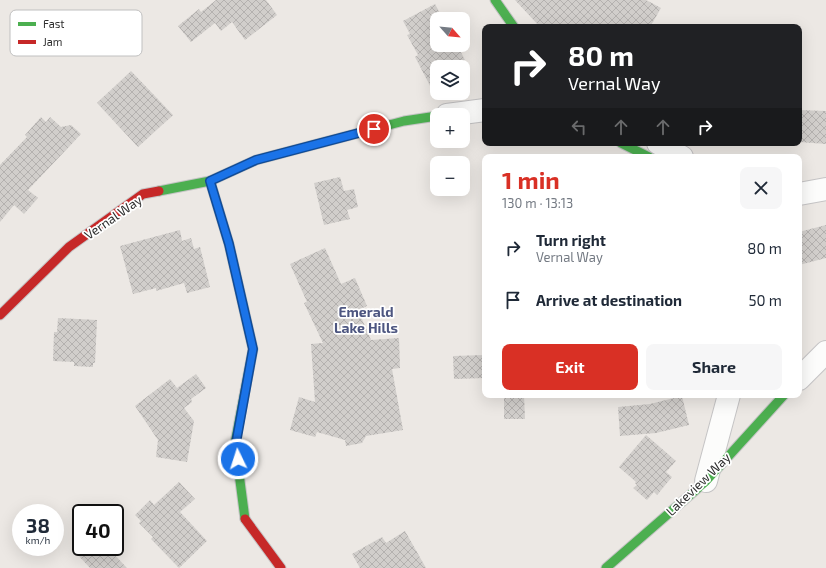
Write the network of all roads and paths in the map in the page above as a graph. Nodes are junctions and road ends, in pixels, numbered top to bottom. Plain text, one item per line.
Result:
1 (494, 0) edge
2 (512, 24) edge
3 (482, 110) edge
4 (470, 112) edge
5 (430, 117) edge
6 (627, 146) edge
7 (663, 146) edge
8 (643, 154) edge
9 (677, 154) edge
10 (210, 181) junction
11 (826, 188) edge
12 (802, 193) edge
13 (0, 316) edge
14 (826, 352) edge
15 (802, 376) edge
16 (728, 398) edge
17 (781, 398) edge
18 (706, 480) junction
19 (281, 568) edge
20 (606, 568) edge

1 - 2 street
3 - 4 street
5 - 10 street, Vernal Way
6 - 8 street
7 - 9 street
10 - 13 street, Vernal Way
10 - 19 street
11 - 12 street
14 - 15 street
16 - 18 street
17 - 18 street, Lakeview Way
18 - 20 street, Lakeview Way

